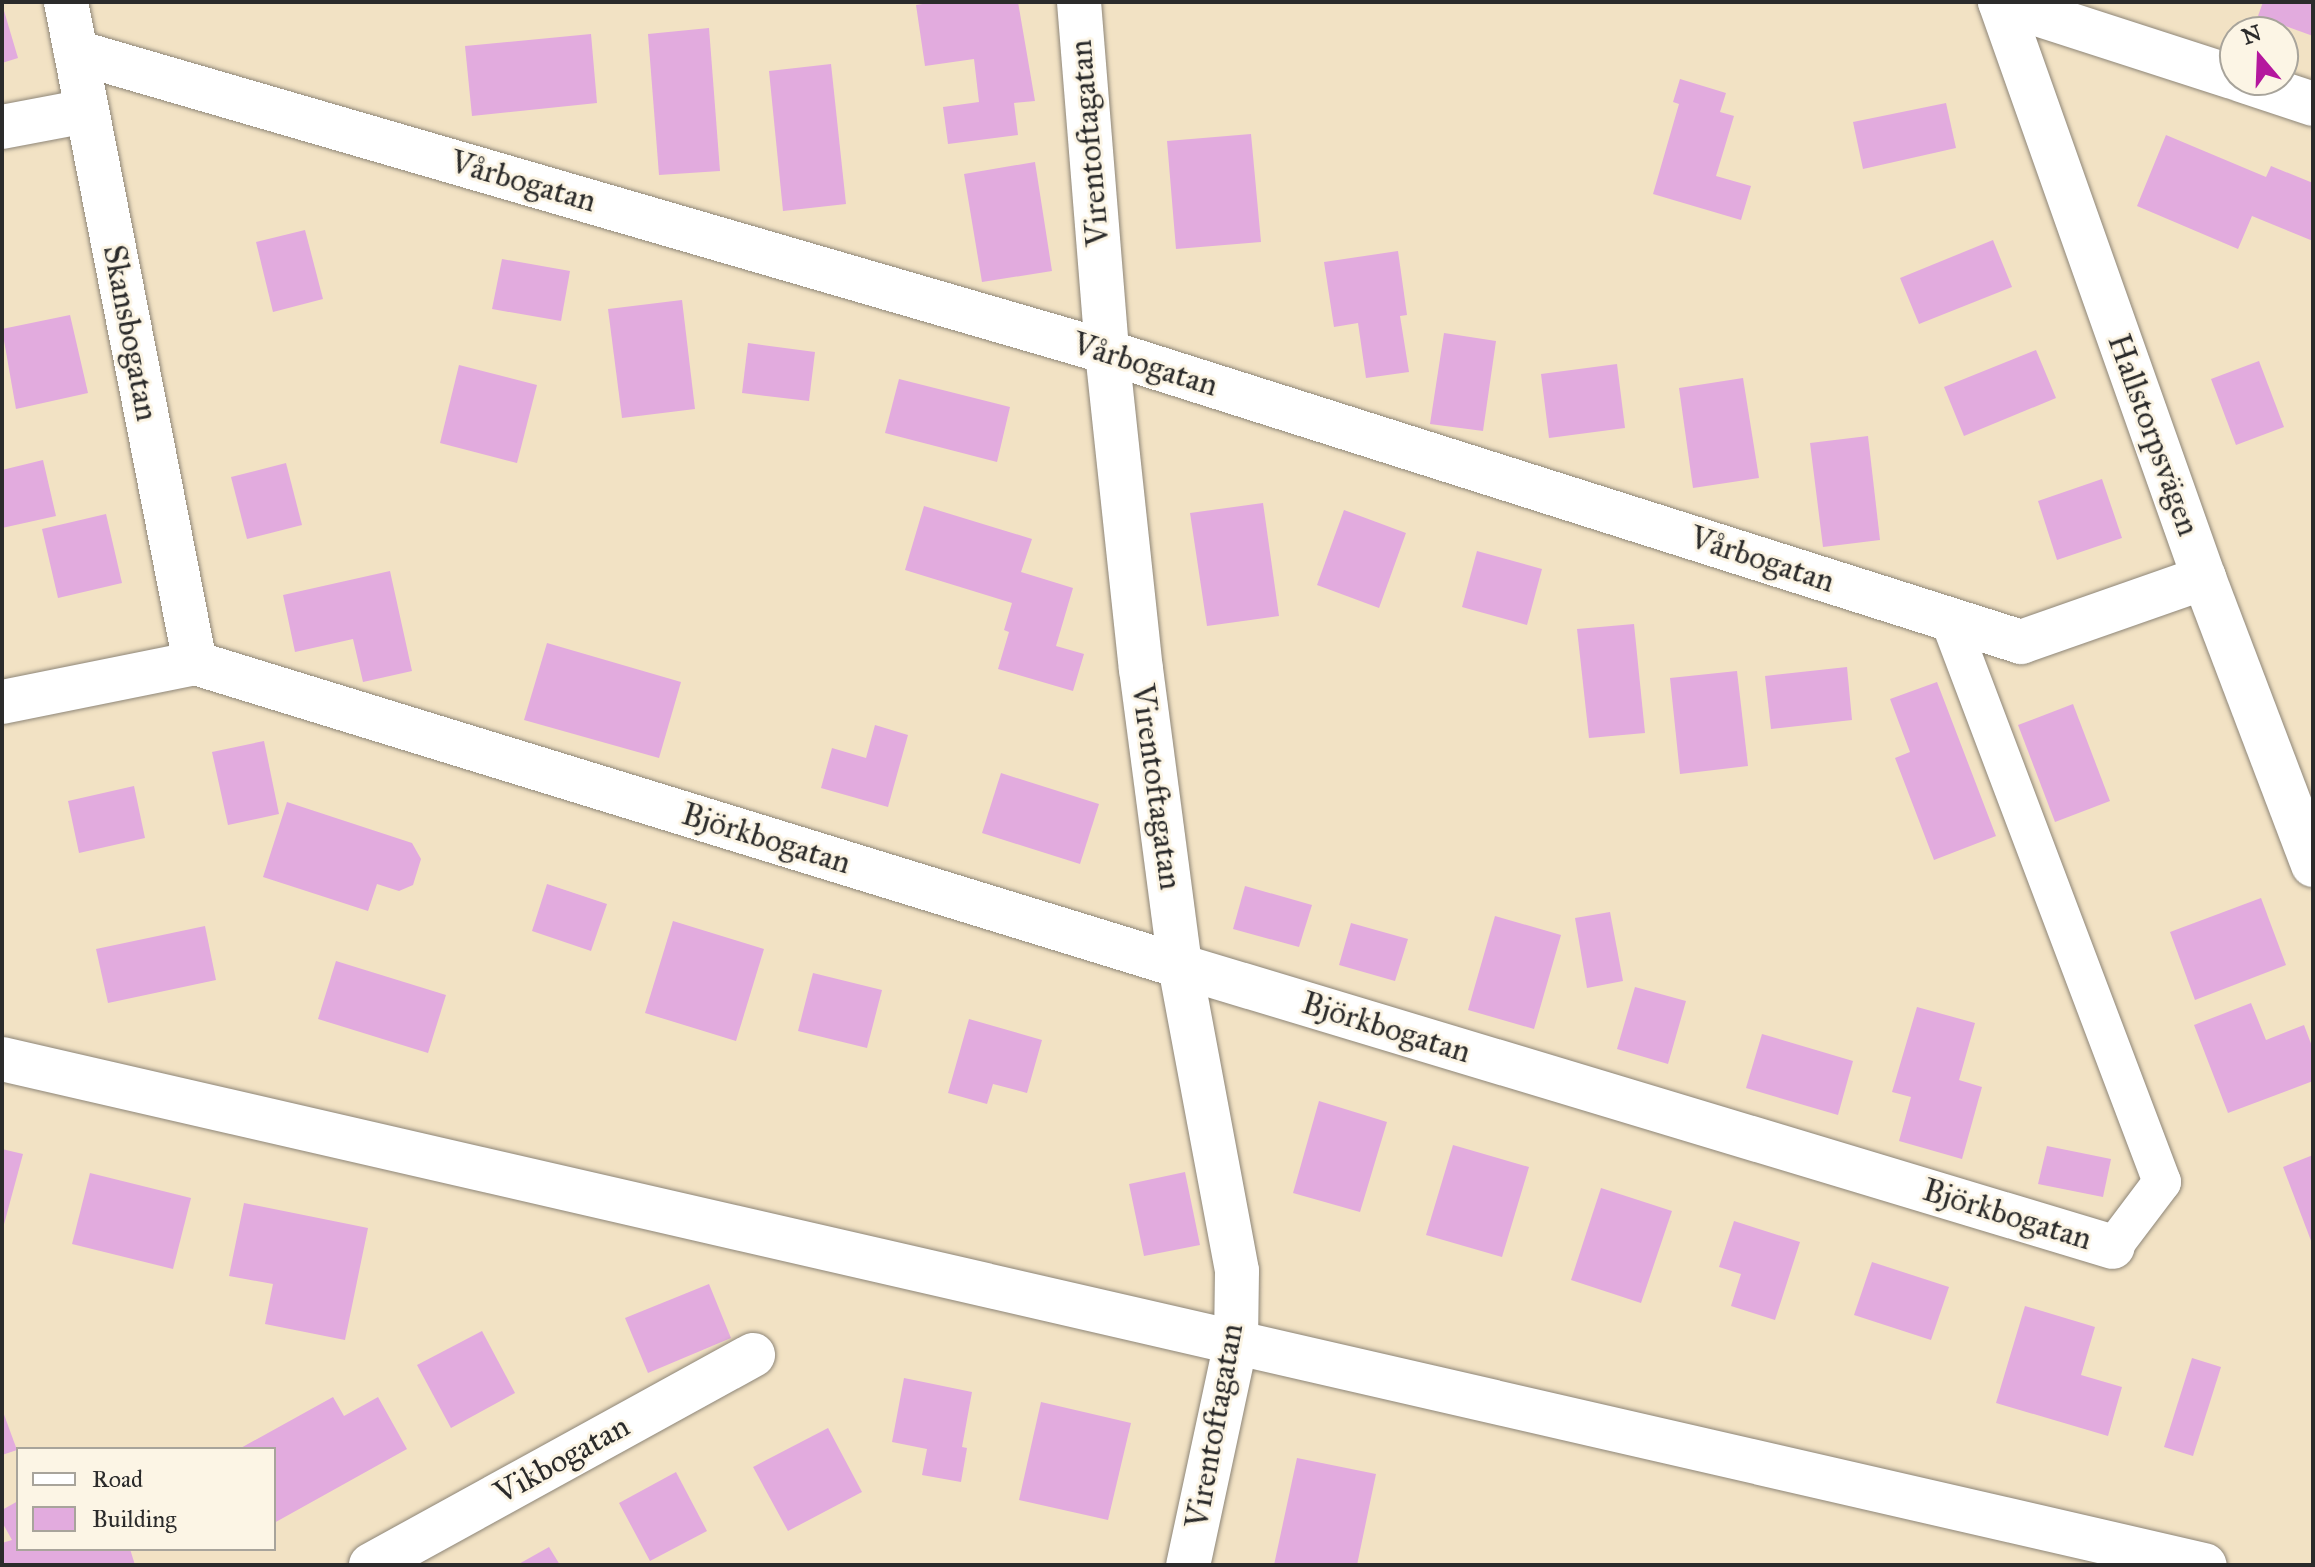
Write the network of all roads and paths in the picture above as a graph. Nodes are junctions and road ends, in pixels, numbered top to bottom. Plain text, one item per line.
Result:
1 (66, 2) edge
2 (1079, 2) edge
3 (2000, 2) edge
4 (76, 52) junction
5 (2219, 73) edge
6 (2289, 96) edge
7 (2313, 104) edge
8 (87, 111) junction
9 (2, 127) edge
10 (1107, 352) junction
11 (2204, 578) junction
12 (1949, 619) junction
13 (195, 663) junction
14 (2, 702) edge
15 (2313, 865) edge
16 (1180, 966) junction
17 (2, 1059) edge
18 (2113, 1247) joint
19 (1236, 1342) junction
20 (753, 1355) dead end
21 (371, 1565) edge
22 (1188, 1565) edge
23 (2205, 1565) edge

1 - 4 street, Skansbogatan
2 - 10 street, Virentoftagatan
3 - 5 street
3 - 11 street, Hallstorpsvägen
4 - 8 street, Skansbogatan
4 - 10 street, Vårbogatan
6 - 7 street
8 - 9 street
8 - 13 street, Skansbogatan
10 - 12 street, Vårbogatan
10 - 16 street, Virentoftagatan
11 - 12 street, Vårbogatan
11 - 15 street, Hallstorpsvägen
12 - 18 street, Björkbogatan
13 - 14 street, Björkbogatan
13 - 16 street, Björkbogatan
16 - 18 street, Björkbogatan
16 - 19 street, Virentoftagatan
17 - 19 street
19 - 22 street, Virentoftagatan
19 - 23 street
20 - 21 street, Vikbogatan

